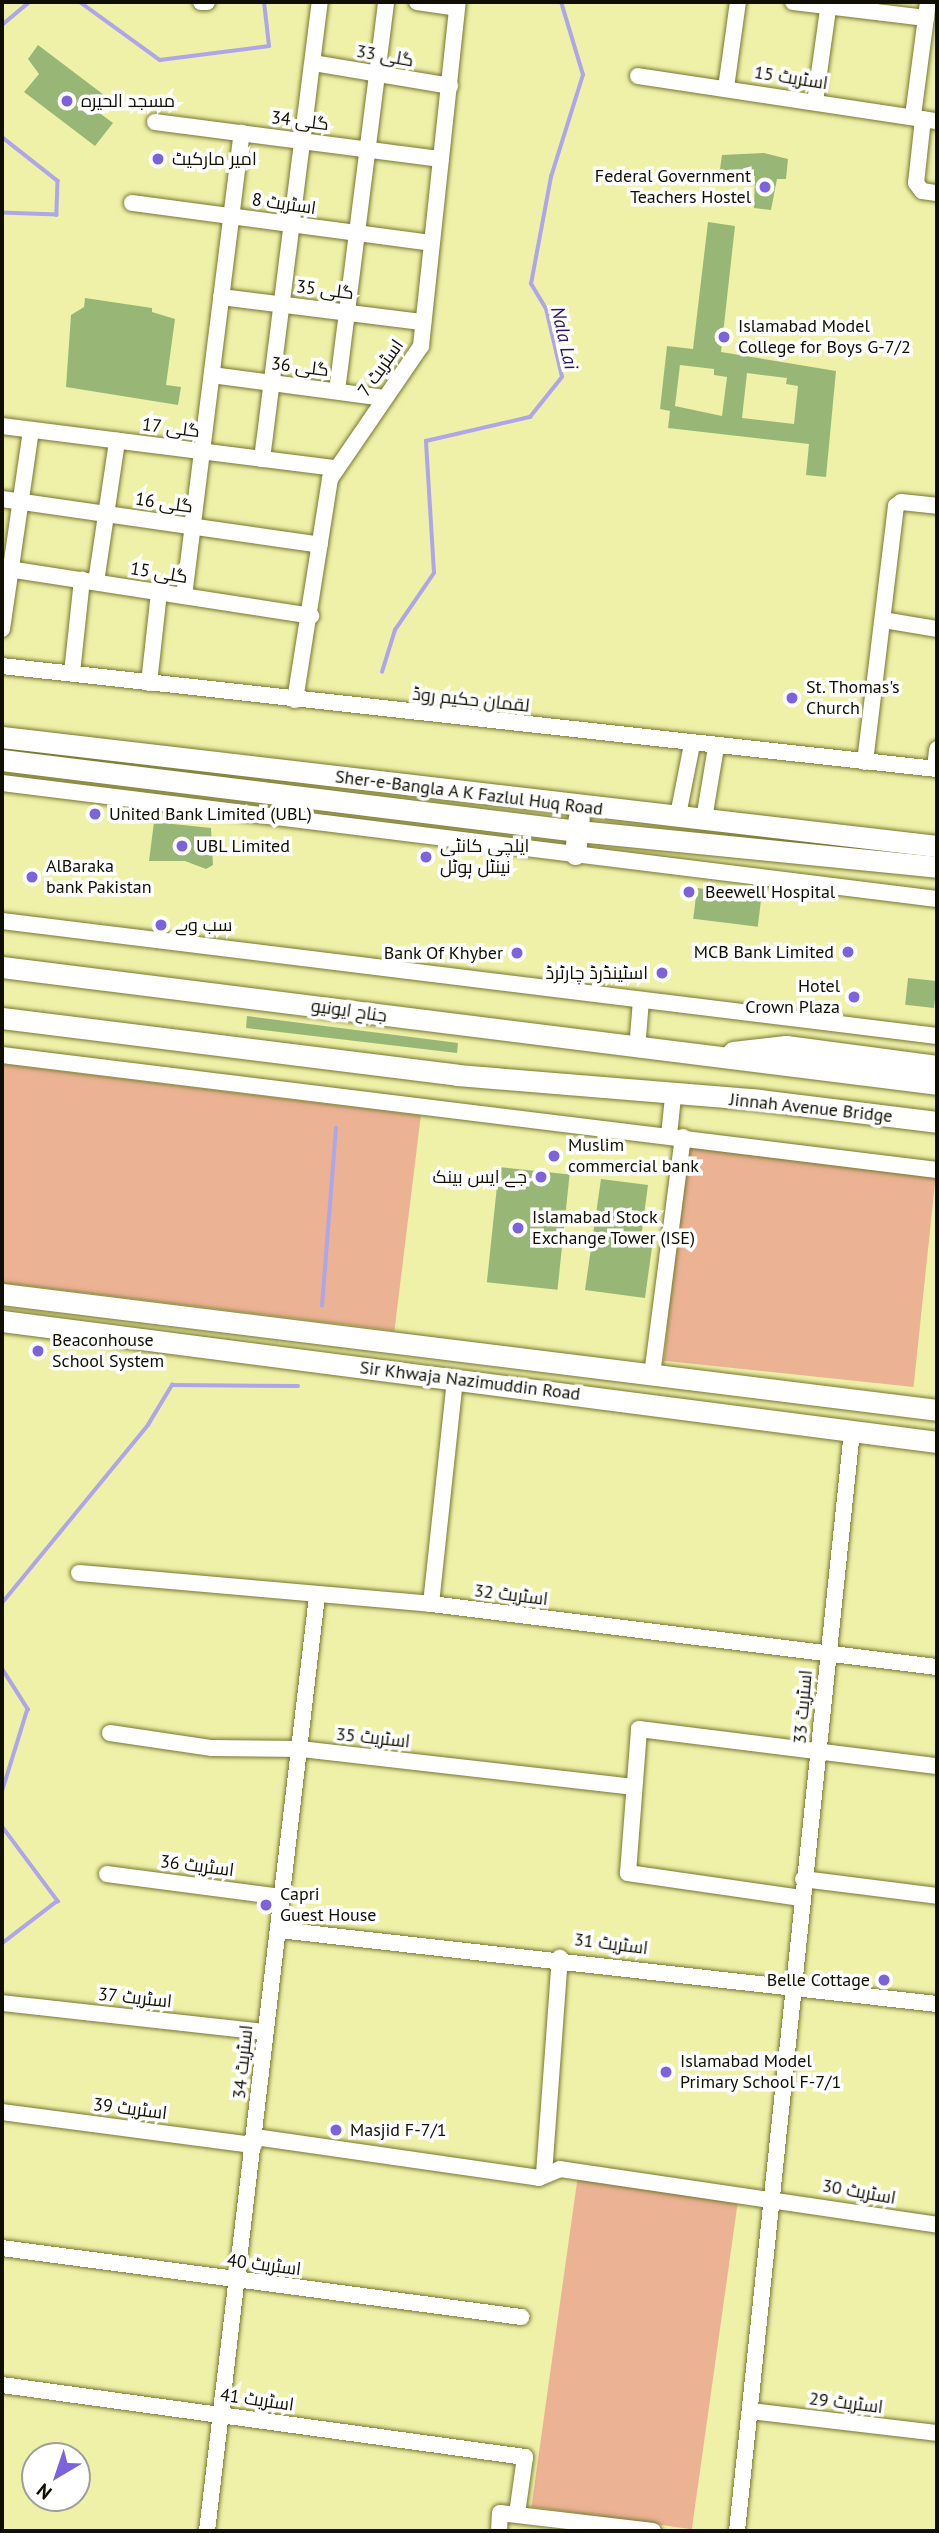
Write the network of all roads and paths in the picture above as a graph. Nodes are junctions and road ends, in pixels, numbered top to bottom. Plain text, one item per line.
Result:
1 (201, 2) edge
2 (207, 2) edge
3 (320, 2) edge
4 (386, 2) edge
5 (417, 2) edge
6 (738, 2) edge
7 (793, 2) edge
8 (829, 4) edge
9 (458, 5) edge
10 (927, 10) edge
11 (313, 63) junction
12 (377, 74) junction
13 (638, 76) dead end
14 (450, 86) junction
15 (726, 88) junction
16 (815, 102) junction
17 (925, 119) edge
18 (155, 122) dead end
19 (242, 133) junction
20 (303, 141) junction
21 (368, 149) junction
22 (441, 159) junction
23 (937, 193) edge
24 (132, 203) dead end
25 (231, 216) junction
26 (292, 225) junction
27 (357, 233) junction
28 (430, 243) junction
29 (221, 297) junction
30 (282, 304) junction
31 (347, 313) junction
32 (423, 322) junction
33 (212, 375) junction
34 (272, 383) junction
35 (337, 391) junction
36 (384, 398) junction
37 (2, 426) edge
38 (31, 430) junction
39 (117, 440) junction
40 (202, 451) junction
41 (262, 459) junction
42 (335, 468) junction
43 (2, 499) edge
44 (20, 502) junction
45 (937, 506) edge
46 (106, 514) junction
47 (193, 527) junction
48 (320, 545) junction
49 (6, 568) edge
50 (89, 581) junction
51 (159, 592) junction
52 (184, 596) junction
53 (311, 615) junction
54 (883, 620) junction
55 (2, 629) edge
56 (937, 629) edge
57 (2, 666) edge
58 (72, 673) junction
59 (149, 683) junction
60 (295, 700) junction
61 (2, 737) edge
62 (692, 744) junction
63 (716, 747) junction
64 (937, 749) edge
65 (2, 760) edge
66 (865, 762) junction
67 (936, 769) edge
68 (2, 783) edge
69 (580, 807) junction
70 (678, 815) junction
71 (704, 819) junction
72 (578, 831) junction
73 (937, 846) edge
74 (575, 854) junction
75 (937, 867) edge
76 (937, 899) edge
77 (2, 921) edge
78 (2, 967) edge
79 (641, 1000) junction
80 (2, 1018) edge
81 (937, 1036) edge
82 (637, 1049) junction
83 (2, 1055) edge
84 (696, 1057) junction
85 (937, 1066) edge
86 (937, 1084) edge
87 (678, 1097) junction
88 (937, 1122) edge
89 (676, 1136) junction
90 (937, 1136) edge
91 (937, 1170) edge
92 (2, 1294) edge
93 (2, 1321) edge
94 (652, 1375) junction
95 (455, 1379) junction
96 (764, 1389) junction
97 (937, 1410) edge
98 (762, 1420) junction
99 (852, 1432) junction
100 (937, 1442) edge
101 (79, 1573) dead end
102 (317, 1596) junction
103 (430, 1604) junction
104 (827, 1653) junction
105 (937, 1667) edge
106 (110, 1733) dead end
107 (301, 1749) junction
108 (819, 1751) junction
109 (937, 1766) edge
110 (633, 1787) junction
111 (107, 1874) dead end
112 (803, 1879) junction
113 (937, 1896) edge
114 (282, 1897) junction
115 (801, 1898) junction
116 (279, 1930) junction
117 (560, 1958) junction
118 (792, 1985) junction
119 (2, 2003) edge
120 (937, 2004) edge
121 (265, 2032) junction
122 (2, 2112) edge
123 (255, 2141) junction
124 (544, 2174) junction
125 (774, 2197) junction
126 (937, 2225) edge
127 (2, 2248) edge
128 (238, 2281) junction
129 (521, 2317) dead end
130 (2, 2385) edge
131 (750, 2412) junction
132 (221, 2414) junction
133 (937, 2433) edge
134 (517, 2514) junction
135 (206, 2531) edge
136 (499, 2531) edge
137 (653, 2531) edge
138 (737, 2531) edge

1 - 2 street
3 - 11 street
4 - 12 street
5 - 9 street
6 - 15 street
7 - 8 street
8 - 10 street
8 - 16 street
9 - 14 street, اسٹریٹ 7
10 - 17 street
11 - 12 street, گلی 33
11 - 20 street
12 - 14 street, گلی 33
12 - 21 street
13 - 15 street, اسٹریٹ 15
14 - 22 street, اسٹریٹ 7
15 - 16 street, اسٹریٹ 15
16 - 17 street, اسٹریٹ 15
17 - 23 street
18 - 19 street, گلی 34
19 - 20 street, گلی 34
19 - 25 street
20 - 21 street, گلی 34
20 - 26 street
21 - 22 street, گلی 34
21 - 27 street
22 - 28 street, اسٹریٹ 7
24 - 25 street, اسٹریٹ 8
25 - 26 street, اسٹریٹ 8
25 - 29 street
26 - 27 street, اسٹریٹ 8
26 - 30 street
27 - 28 street, اسٹریٹ 8
27 - 31 street
28 - 32 street, اسٹریٹ 7
29 - 30 street, گلی 35
29 - 33 street
30 - 31 street, گلی 35
30 - 34 street
31 - 32 street, گلی 35
31 - 35 street
32 - 36 street, اسٹریٹ 7
33 - 34 street, گلی 36
33 - 40 street
34 - 35 street, گلی 36
34 - 41 street
35 - 36 street, گلی 36
36 - 42 street, اسٹریٹ 7
37 - 38 street, گلی 17
38 - 39 street, گلی 17
38 - 44 street
39 - 40 street, گلی 17
39 - 46 street
40 - 41 street, گلی 17
40 - 47 street
41 - 42 street, گلی 17
42 - 48 street, اسٹریٹ 7
43 - 44 street, گلی 16
44 - 46 street, گلی 16
44 - 49 street
45 - 54 street
46 - 47 street, گلی 16
46 - 50 street
47 - 48 street, گلی 16
47 - 52 street
48 - 53 street, اسٹریٹ 7
49 - 50 street, گلی 15
49 - 55 street
50 - 51 street, گلی 15
50 - 58 street
51 - 52 street, گلی 15
51 - 59 street
52 - 53 street, گلی 15
53 - 60 street, اسٹریٹ 7
54 - 56 street
54 - 66 street
57 - 58 street, لقمان حکیم روڈ
58 - 59 street, لقمان حکیم روڈ
59 - 60 street, لقمان حکیم روڈ
60 - 62 street, لقمان حکیم روڈ
61 - 69 main road, Sher-e-Bangla A K Fazlul Huq Road
62 - 63 street, لقمان حکیم روڈ
62 - 70 street
63 - 66 street, لقمان حکیم روڈ
63 - 71 street
64 - 67 street
65 - 72 main road, Sher-e-Bangla A K Fazlul Huq Road
66 - 67 street, لقمان حکیم روڈ
68 - 74 street
69 - 70 main road, Sher-e-Bangla A K Fazlul Huq Road
69 - 72 main road
70 - 71 main road, Sher-e-Bangla A K Fazlul Huq Road
71 - 73 main road, Sher-e-Bangla A K Fazlul Huq Road
72 - 74 main road
72 - 75 main road, Sher-e-Bangla A K Fazlul Huq Road
74 - 76 street
77 - 79 street
78 - 82 main road, جناح ایونیو
79 - 81 street
79 - 82 street
80 - 87 main road
82 - 84 main road, جناح ایونیو
83 - 89 street
84 - 85 main road
84 - 86 main road
87 - 88 main road, Jinnah Avenue Bridge
87 - 89 street
87 - 90 main road
89 - 91 street
89 - 94 street
92 - 94 main road, Sir Khwaja Nazimuddin Road
93 - 95 main road, Sir Khwaja Nazimuddin Road
94 - 96 main road, Sir Khwaja Nazimuddin Road
95 - 98 main road, Sir Khwaja Nazimuddin Road
95 - 103 street
96 - 97 main road, Sir Khwaja Nazimuddin Road
96 - 98 main road
98 - 99 main road, Sir Khwaja Nazimuddin Road
99 - 100 main road, Sir Khwaja Nazimuddin Road
99 - 104 street, اسٹریٹ 33
101 - 102 street, اسٹریٹ 32
102 - 103 street, اسٹریٹ 32
102 - 107 street, اسٹریٹ 34
103 - 104 street, اسٹریٹ 32
104 - 105 street, اسٹریٹ 32
104 - 108 street, اسٹریٹ 33
106 - 107 street, اسٹریٹ 35
107 - 110 street, اسٹریٹ 35
107 - 114 street, اسٹریٹ 34
108 - 109 street
108 - 110 street
108 - 112 street, اسٹریٹ 33
110 - 115 street
111 - 114 street, اسٹریٹ 36
112 - 113 street
112 - 115 street, اسٹریٹ 33
114 - 116 street, اسٹریٹ 34
115 - 118 street, اسٹریٹ 33
116 - 117 street, اسٹریٹ 31
116 - 121 street, اسٹریٹ 34
117 - 118 street, اسٹریٹ 31
117 - 124 street
118 - 120 street, اسٹریٹ 31
118 - 125 street, اسٹریٹ 33
119 - 121 street, اسٹریٹ 37
121 - 123 street, اسٹریٹ 34
122 - 123 street, اسٹریٹ 39
123 - 124 street, اسٹریٹ 39
123 - 128 street, اسٹریٹ 34
124 - 125 street, اسٹریٹ 30
125 - 126 street, اسٹریٹ 30
125 - 131 street, اسٹریٹ 33
127 - 128 street, اسٹریٹ 40
128 - 129 street, اسٹریٹ 40
128 - 132 street, اسٹریٹ 34
130 - 132 street, اسٹریٹ 41
131 - 133 street, اسٹریٹ 29
131 - 138 street, اسٹریٹ 33
132 - 134 street, اسٹریٹ 41
132 - 135 street, اسٹریٹ 34
134 - 136 street
134 - 137 street

